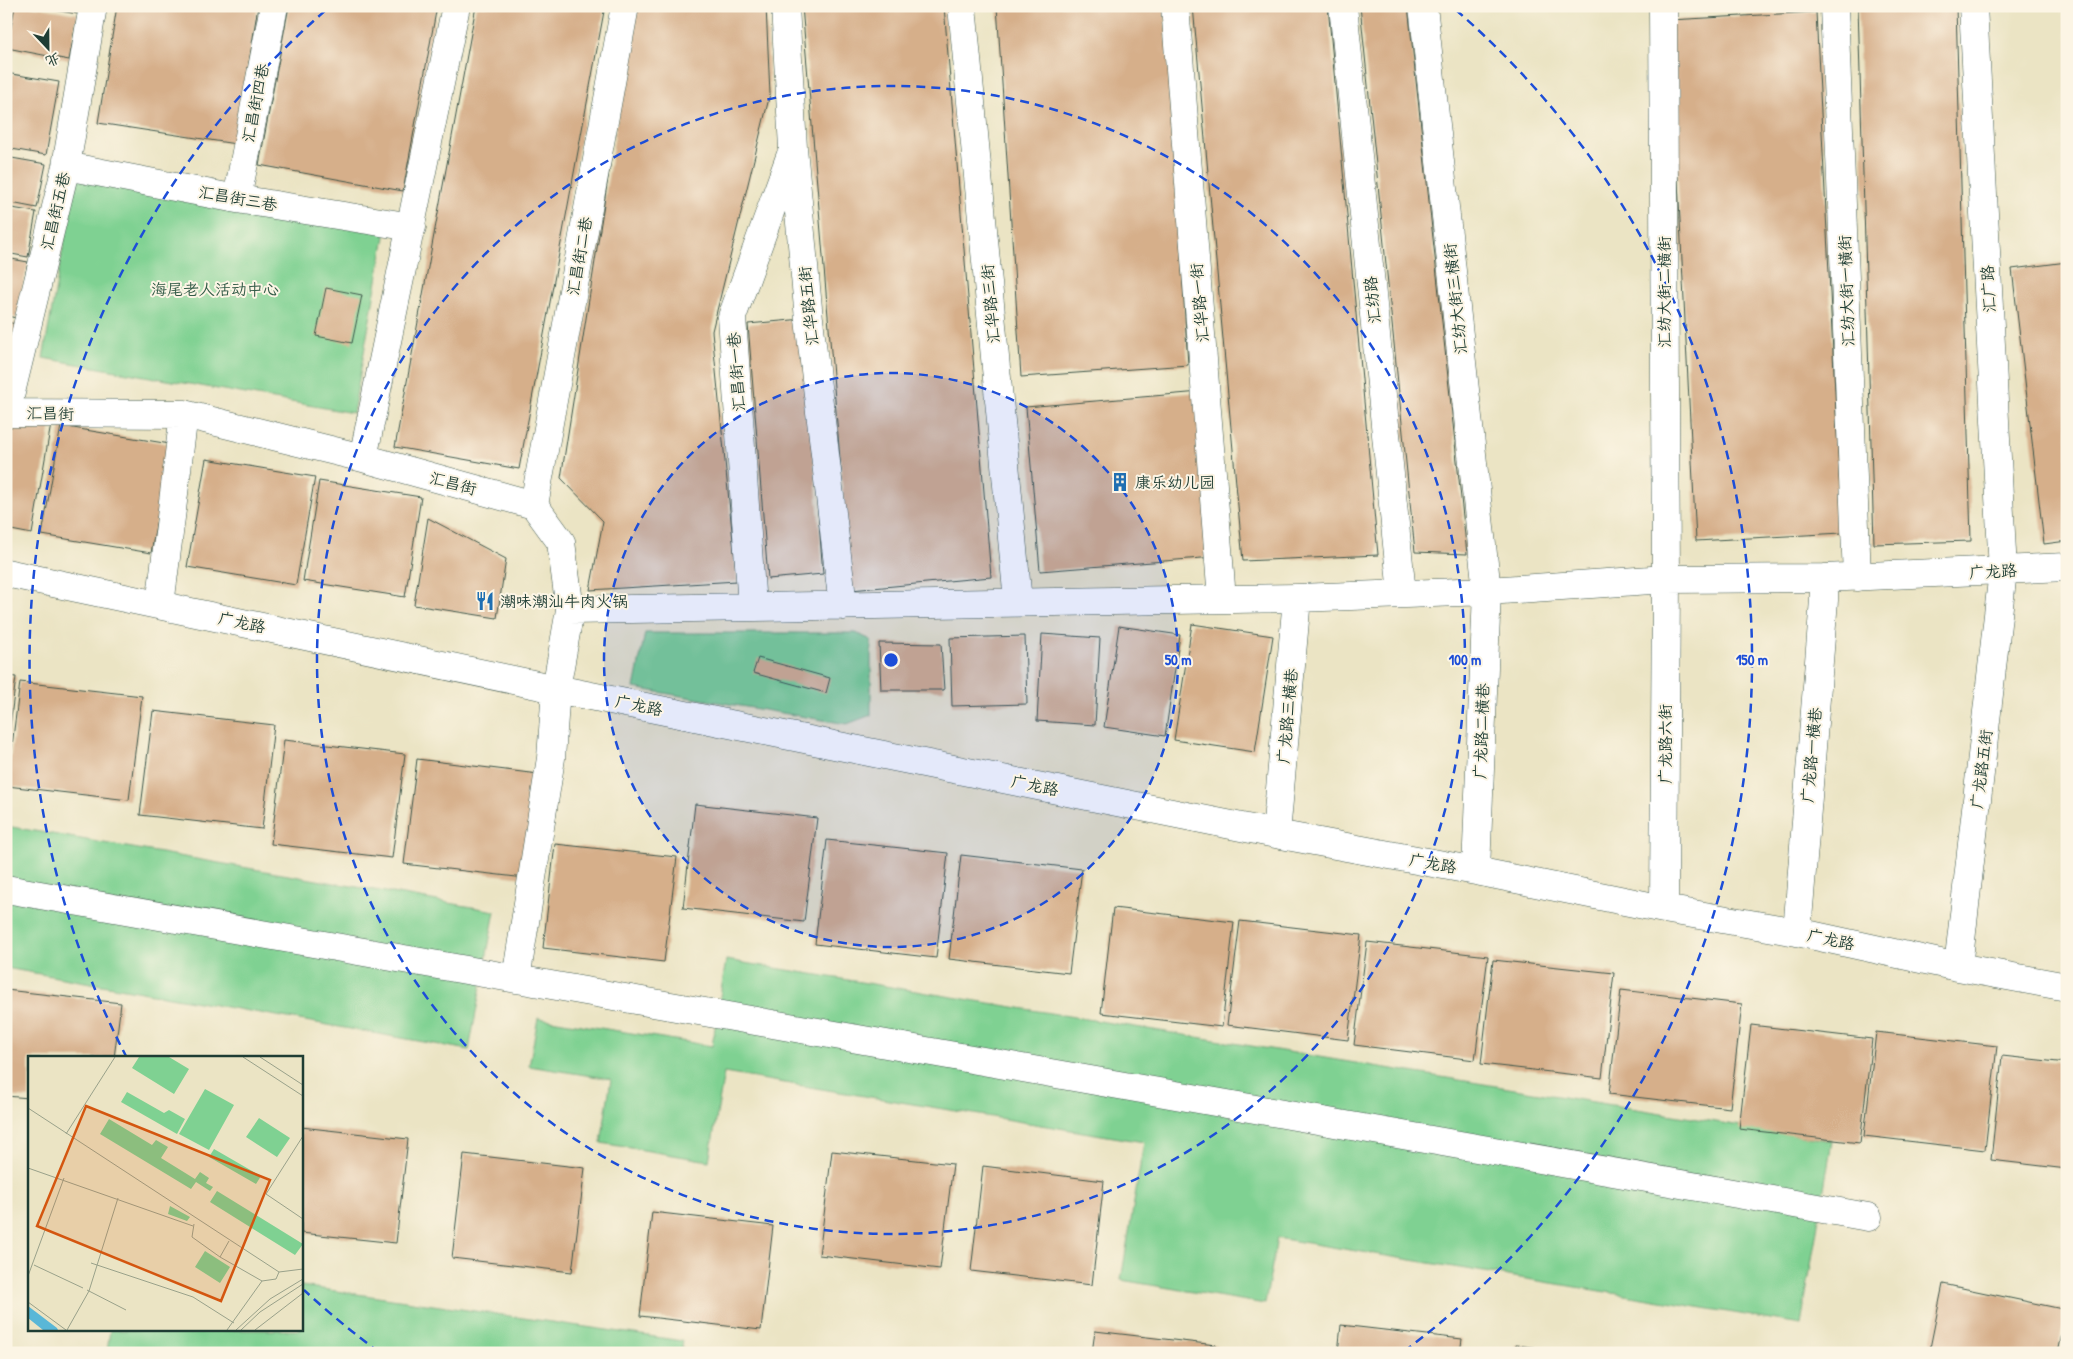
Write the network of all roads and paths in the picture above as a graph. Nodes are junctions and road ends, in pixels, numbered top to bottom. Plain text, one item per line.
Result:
1 (93, 6) edge
2 (274, 6) edge
3 (456, 6) edge
4 (625, 6) edge
5 (785, 6) edge
6 (962, 6) edge
7 (1175, 6) edge
8 (1342, 6) edge
9 (1424, 6) edge
10 (1663, 6) edge
11 (1834, 6) edge
12 (1972, 6) edge
13 (794, 148) junction
14 (66, 166) junction
15 (237, 199) junction
16 (412, 227) junction
17 (6, 413) edge
18 (184, 414) junction
19 (363, 458) junction
20 (534, 505) junction
21 (2067, 567) edge
22 (2003, 571) junction
23 (6, 573) edge
24 (1857, 577) junction
25 (1666, 578) junction
26 (1824, 578) junction
27 (1486, 591) junction
28 (1402, 594) junction
29 (1297, 598) junction
30 (1222, 599) junction
31 (1018, 602) junction
32 (160, 605) junction
33 (843, 606) junction
34 (752, 607) junction
35 (570, 610) junction
36 (556, 689) junction
37 (1276, 834) junction
38 (1476, 871) junction
39 (6, 889) edge
40 (1664, 909) junction
41 (1796, 932) junction
42 (1958, 968) junction
43 (516, 979) junction
44 (2067, 987) edge
45 (1868, 1216) dead end

1 - 14 street, 汇昌街五巷
2 - 15 street, 汇昌街四巷
3 - 16 street
4 - 20 street, 汇昌街二巷
5 - 13 street, 汇华路五街
6 - 31 street, 汇华路三街
7 - 30 street, 汇华路一街
8 - 28 street, 汇纺路
9 - 27 street, 汇纺大街三横街
10 - 25 street, 汇纺大街二横街
11 - 24 street, 汇纺大街一横街
12 - 22 street, 汇广路
13 - 33 street, 汇华路五街
13 - 34 street, 汇昌街一巷
14 - 15 street, 汇昌街三巷
14 - 17 street, 汇昌街五巷
15 - 16 street, 汇昌街三巷
16 - 19 street
17 - 18 street, 汇昌街
18 - 19 street, 汇昌街
18 - 32 street
19 - 20 street, 汇昌街
20 - 35 street
21 - 22 street, 广龙路
22 - 24 street, 广龙路
22 - 42 street, 广龙路五街
23 - 32 street, 广龙路
24 - 26 street, 广龙路
25 - 26 street, 广龙路
25 - 27 street, 广龙路
25 - 40 street, 广龙路六街
26 - 41 street, 广龙路一横巷
27 - 28 street, 广龙路
27 - 38 street, 广龙路二横巷
28 - 29 street, 广龙路
29 - 30 street, 广龙路
29 - 37 street, 广龙路三横巷
30 - 31 street, 广龙路
31 - 33 street, 广龙路
32 - 36 street, 广龙路
33 - 34 street, 广龙路
34 - 35 street, 广龙路
35 - 36 street
36 - 37 street, 广龙路
36 - 43 street
37 - 38 street, 广龙路
38 - 40 street, 广龙路
39 - 43 street
40 - 41 street, 广龙路
41 - 42 street, 广龙路
42 - 44 street, 广龙路
43 - 45 street

